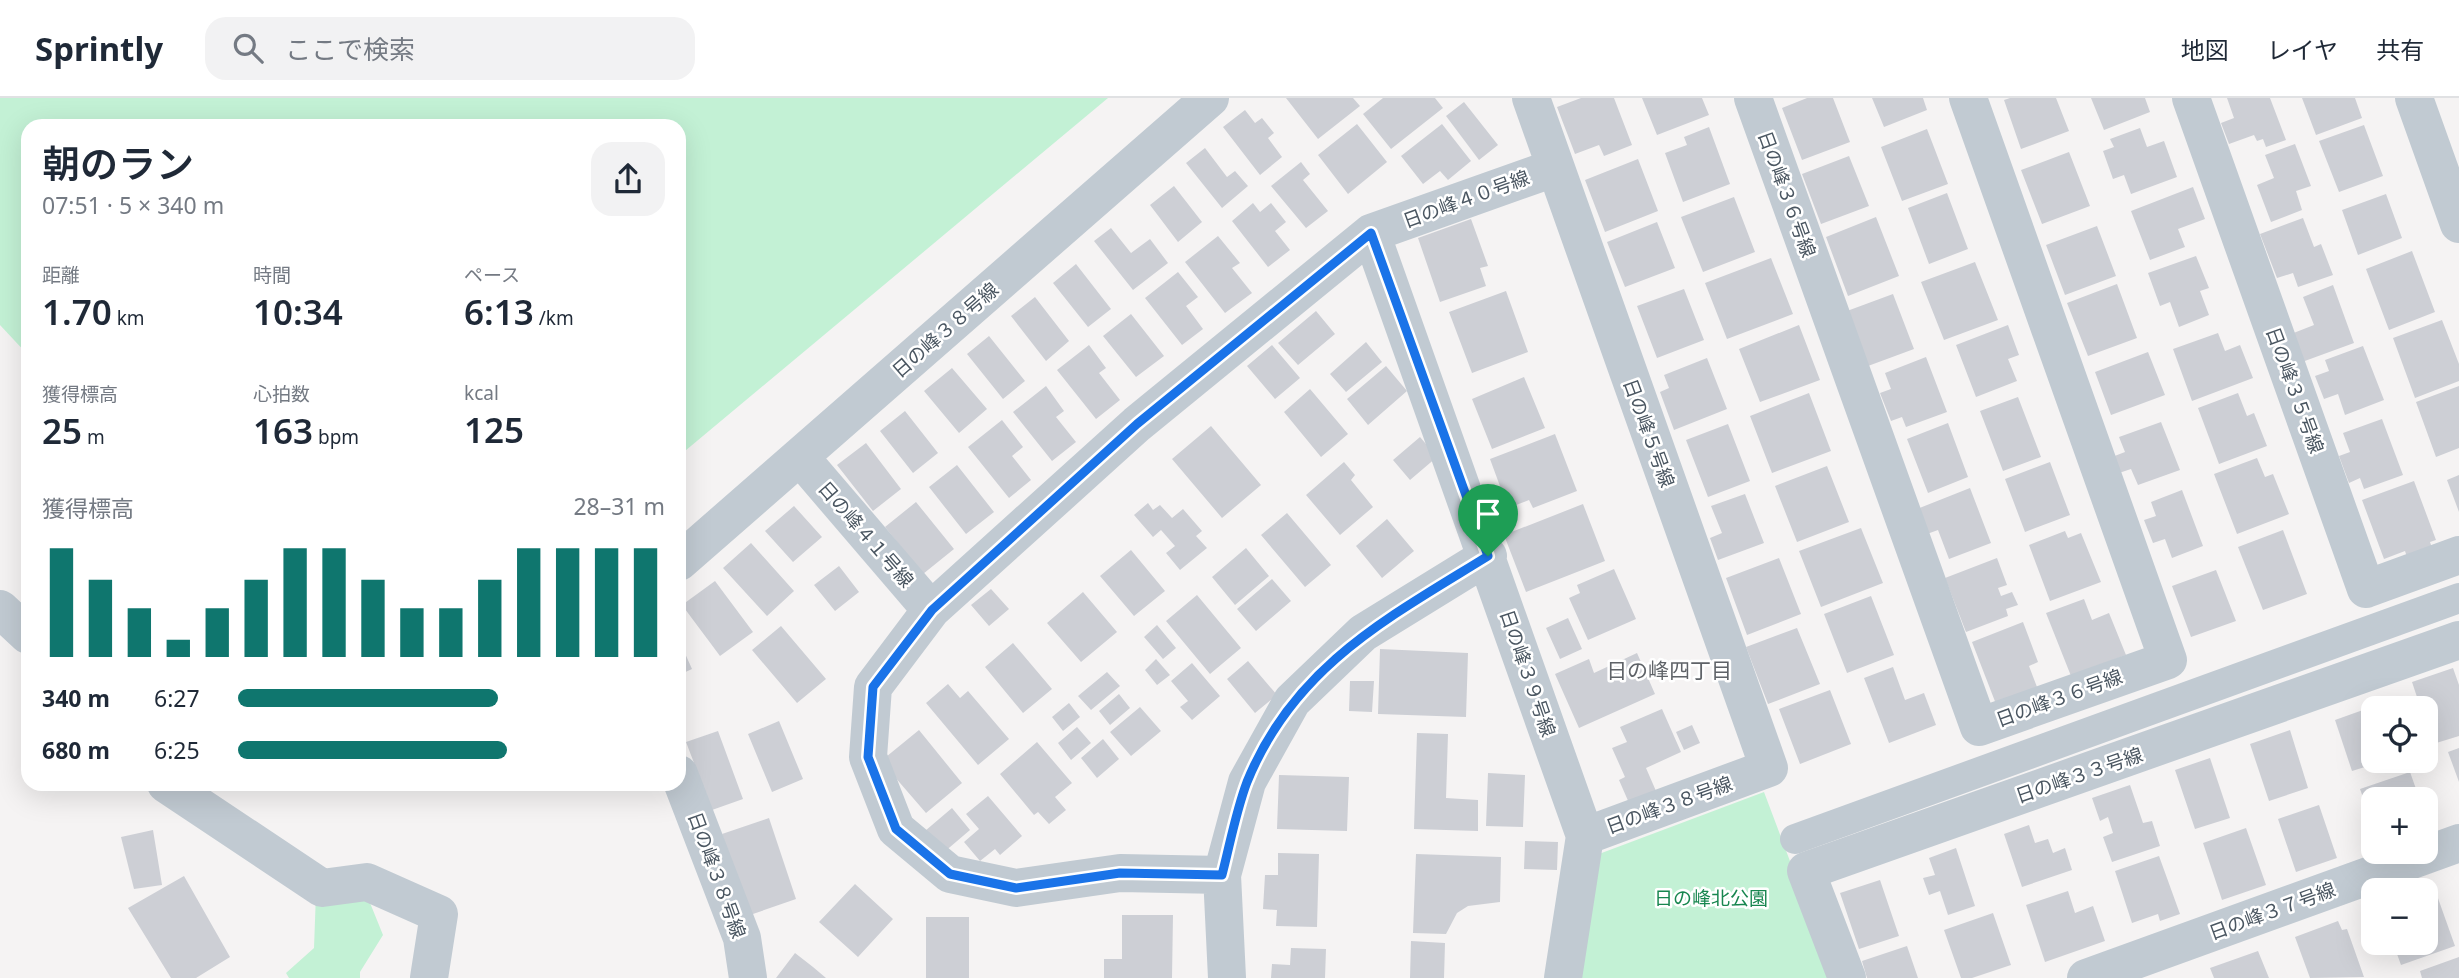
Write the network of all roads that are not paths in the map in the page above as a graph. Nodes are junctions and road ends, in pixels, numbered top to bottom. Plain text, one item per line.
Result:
1 (1209, 98) edge
2 (1531, 98) edge
3 (1753, 98) edge
4 (1968, 98) edge
5 (2191, 98) edge
6 (2414, 98) edge
7 (1554, 168) junction
8 (2459, 224) edge
9 (1371, 233) junction
10 (800, 457) junction
11 (2459, 555) edge
12 (686, 556) edge
13 (1488, 556) junction
14 (2459, 598) edge
15 (0, 609) edge
16 (932, 610) junction
17 (21, 628) edge
18 (2459, 640) edge
19 (1769, 768) joint
20 (176, 791) edge
21 (686, 791) edge
22 (1585, 836) junction
23 (1795, 839) dead end
24 (2459, 843) edge
25 (1222, 875) junction
26 (429, 978) edge
27 (748, 978) edge
28 (1227, 978) edge
29 (1563, 978) edge
30 (1847, 978) edge
31 (2086, 978) edge

1 - 10 street, 日の峰３８号線
2 - 7 street, 日の峰５号線
3 - 4 street, 日の峰３６号線
5 - 11 street, 日の峰３５号線
6 - 8 street
7 - 9 street, 日の峰４０号線
7 - 19 street, 日の峰５号線
9 - 13 street, 日の峰３９号線
9 - 16 street, 日の峰４０号線
10 - 12 street, 日の峰３８号線
10 - 16 street, 日の峰４１号線
13 - 22 street, 日の峰３９号線
13 - 25 street
14 - 23 street
15 - 17 street
16 - 25 street, 日の峰４０号線
18 - 30 street, 日の峰３３号線
19 - 22 street, 日の峰３８号線
20 - 26 street
21 - 27 street, 日の峰３８号線
22 - 29 street, 日の峰３８号線
24 - 31 street, 日の峰３７号線
25 - 28 street

